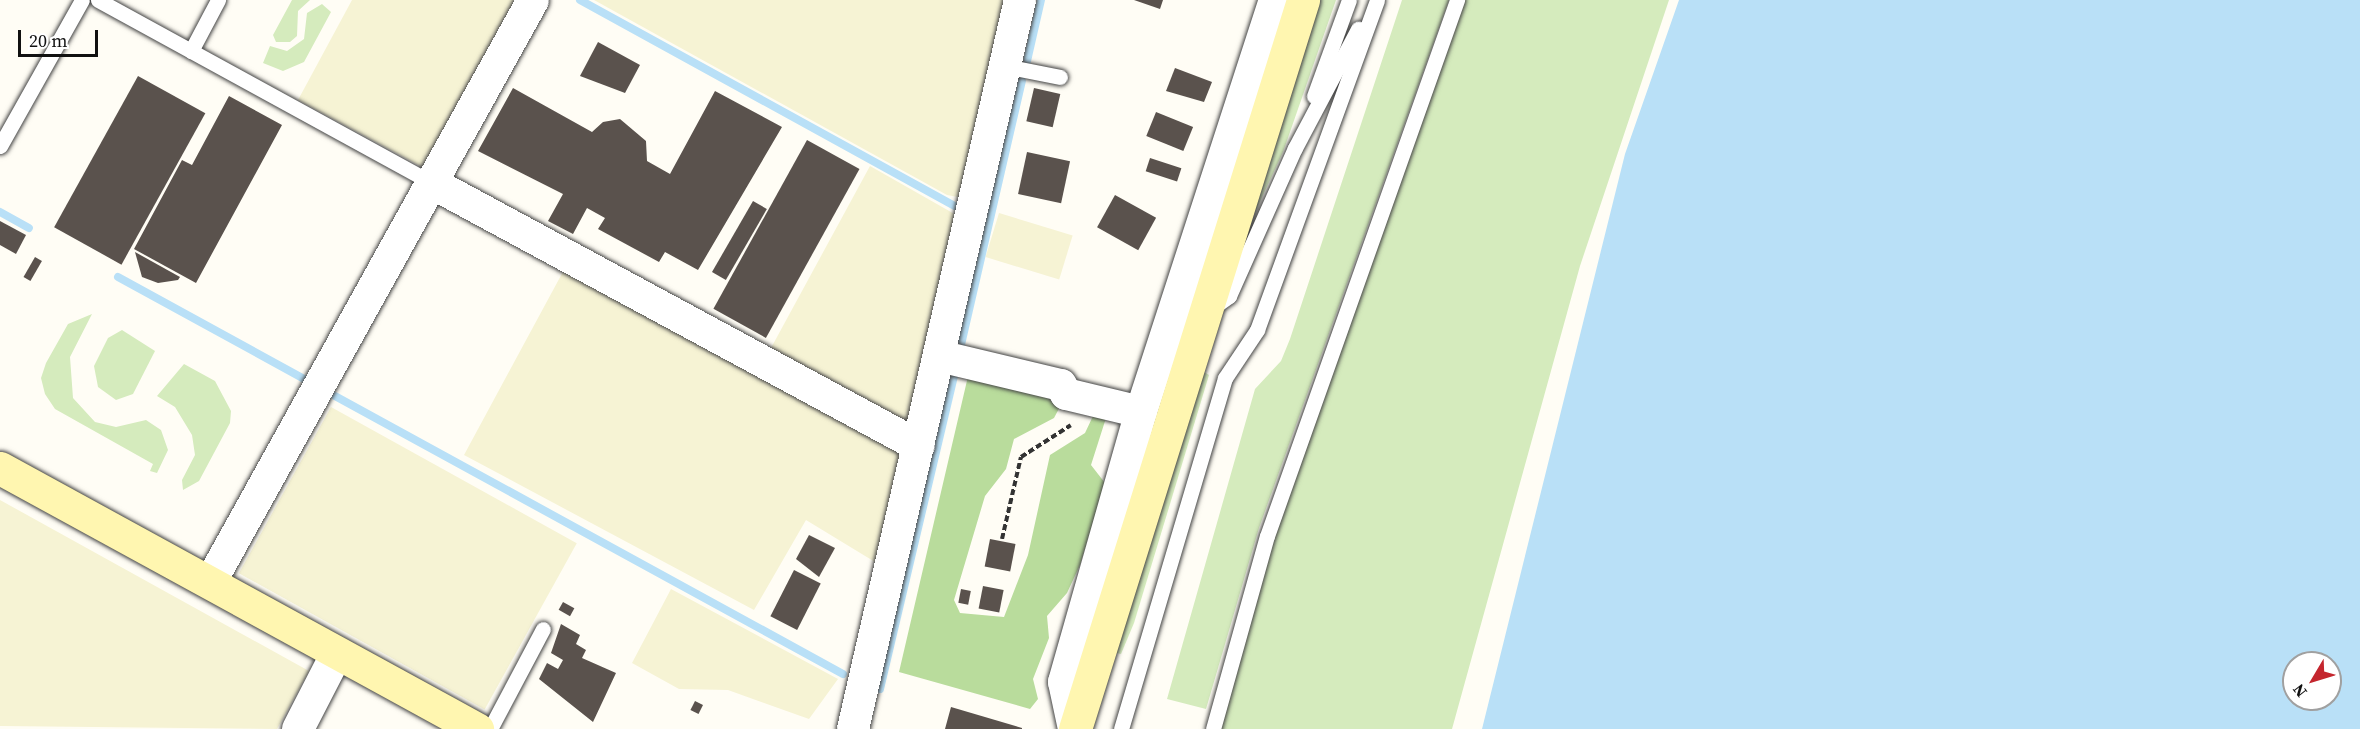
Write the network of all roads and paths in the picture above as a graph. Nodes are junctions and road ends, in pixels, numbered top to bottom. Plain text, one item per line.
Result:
1 (82, 0) edge
2 (98, 0) edge
3 (218, 0) edge
4 (533, 0) edge
5 (1020, 0) edge
6 (1275, 0) edge
7 (1303, 0) edge
8 (1348, 0) edge
9 (1375, 0) edge
10 (1457, 0) edge
11 (191, 51) junction
12 (1005, 66) junction
13 (1060, 77) dead end
14 (0, 146) edge
15 (1295, 148) junction
16 (432, 183) junction
17 (1200, 317) junction
18 (939, 356) junction
19 (1082, 398) junction
20 (1141, 412) junction
21 (919, 446) junction
22 (0, 468) edge
23 (1002, 539) dead end
24 (210, 582) junction
25 (543, 630) dead end
26 (337, 653) junction
27 (297, 729) edge
28 (477, 729) edge
29 (490, 729) edge
30 (853, 729) edge
31 (1075, 729) edge
32 (1121, 729) edge
33 (1213, 729) edge

1 - 14 lane
2 - 11 lane
3 - 11 lane
4 - 16 street
5 - 12 street
6 - 20 street
7 - 17 street
8 - 15 lane
9 - 15 lane
9 - 32 lane
10 - 33 lane
11 - 16 lane
12 - 13 lane
12 - 18 street
15 - 17 lane
16 - 21 street
16 - 24 street
17 - 31 street
18 - 19 street
18 - 21 street
19 - 20 street
19 - 23 path
20 - 31 street
21 - 30 street
22 - 24 street
24 - 26 street
25 - 29 lane
26 - 27 street
26 - 28 street

